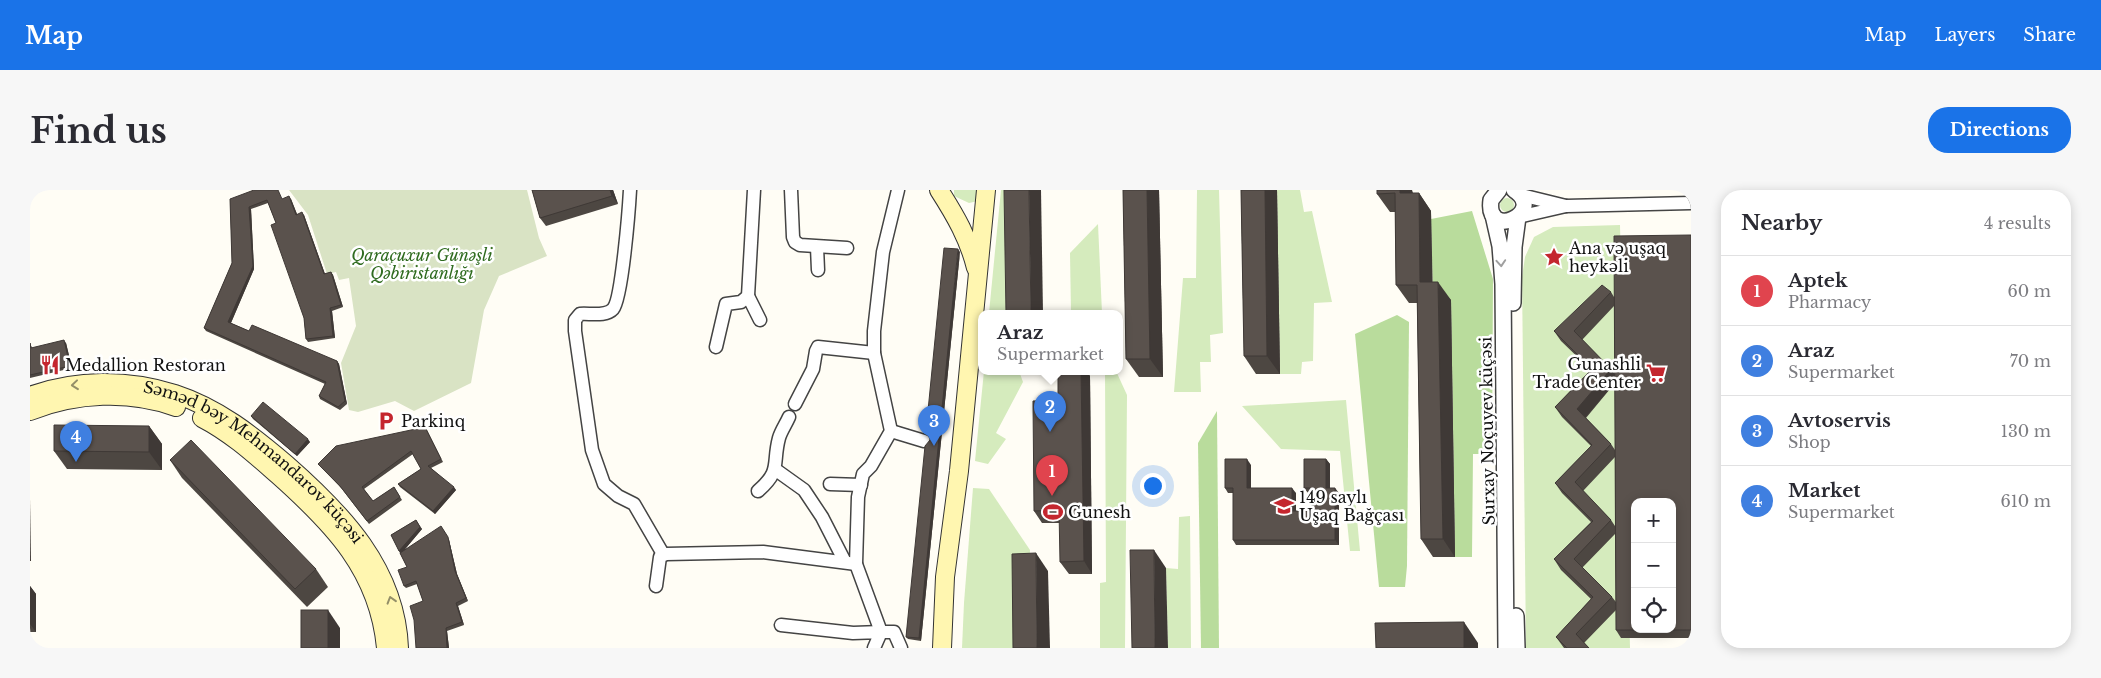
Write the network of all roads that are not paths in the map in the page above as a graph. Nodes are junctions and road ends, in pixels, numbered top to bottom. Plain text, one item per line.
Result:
1 (630, 190) edge
2 (754, 190) edge
3 (791, 190) edge
4 (898, 190) edge
5 (939, 190) edge
6 (1482, 190) edge
7 (1499, 190) edge
8 (1517, 192) edge
9 (986, 195) edge
10 (1691, 203) edge
11 (948, 205) junction
12 (1566, 206) junction
13 (1492, 213) junction
14 (1518, 217) junction
15 (817, 247) junction
16 (847, 248) dead end
17 (818, 270) dead end
18 (979, 281) junction
19 (748, 296) junction
20 (760, 320) dead end
21 (716, 348) dead end
22 (874, 353) junction
23 (30, 396) edge
24 (794, 404) dead end
25 (30, 411) edge
26 (789, 417) dead end
27 (891, 432) junction
28 (924, 441) dead end
29 (776, 470) junction
30 (830, 484) dead end
31 (861, 486) junction
32 (306, 491) junction
33 (758, 491) dead end
34 (663, 554) junction
35 (851, 563) junction
36 (656, 586) dead end
37 (781, 625) dead end
38 (881, 632) junction
39 (386, 648) edge
40 (400, 648) edge
41 (874, 648) edge
42 (901, 648) edge
43 (942, 648) edge
44 (1506, 648) edge
45 (1517, 648) edge

1 - 34 street
2 - 19 street
3 - 15 street
4 - 22 street
5 - 11 main road
6 - 13 street, Surxay Noçuyev küçəsi
7 - 13 street
8 - 12 street
8 - 14 street, Surxay Noçuyev küçəsi
9 - 11 main road
9 - 18 main road
10 - 12 street
11 - 18 main road
12 - 14 street
13 - 14 street
13 -> 44 street, Surxay Noçuyev küçəsi
14 - 45 street, Surxay Noçuyev küçəsi
15 - 16 street
15 - 17 street
18 - 43 main road
19 - 20 street
19 - 21 street
22 - 24 street
22 - 27 street
32 -> 23 main road, Səməd bəy Mehmandarov küçəsi
25 - 32 main road, Səməd bəy Mehmandarov küçəsi
26 - 29 street
27 - 28 street
27 - 31 street
29 - 33 street
29 - 35 street
30 - 31 street
31 - 35 street
32 - 39 main road, Səməd bəy Mehmandarov küçəsi
40 -> 32 main road, Səməd bəy Mehmandarov küçəsi
34 - 35 street
34 - 36 street
35 - 38 street
37 - 38 street
38 - 41 street
38 - 42 street

